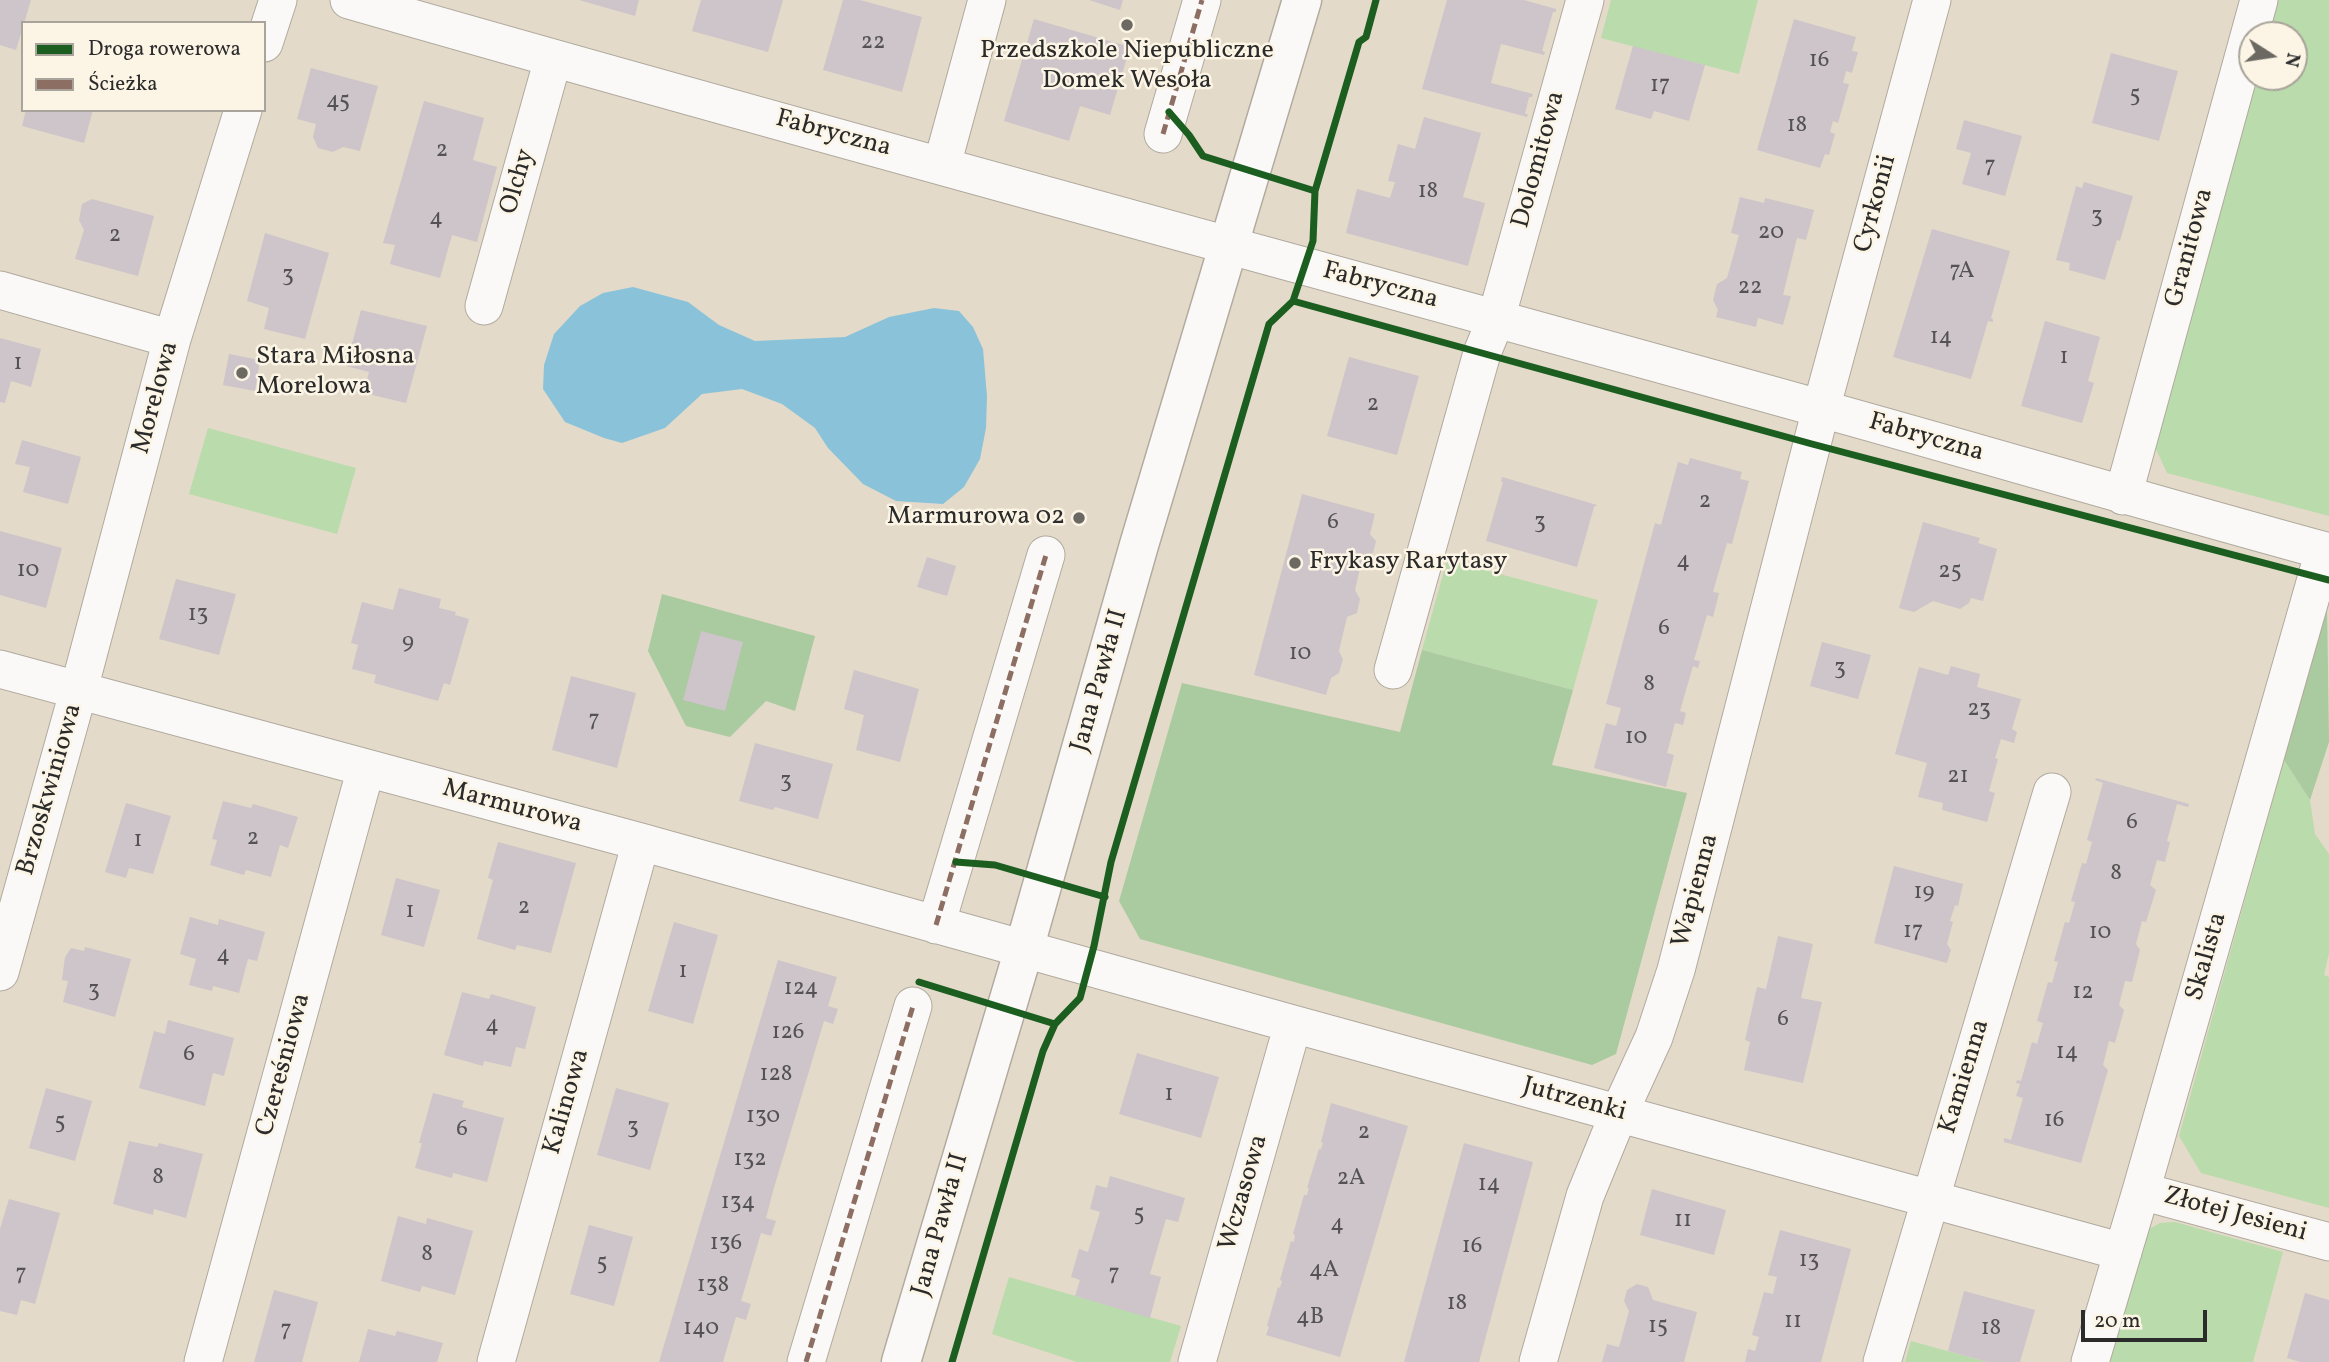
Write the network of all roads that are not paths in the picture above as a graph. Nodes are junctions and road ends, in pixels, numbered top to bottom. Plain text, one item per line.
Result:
1 (278, 0) edge
2 (349, 0) edge
3 (987, 0) edge
4 (1202, 0) edge
5 (1302, 0) edge
6 (1585, 0) edge
7 (1932, 0) edge
8 (2259, 0) edge
9 (266, 37) edge
10 (553, 59) junction
11 (242, 112) edge
12 (1163, 134) dead end
13 (942, 165) junction
14 (1228, 246) junction
15 (0, 290) edge
16 (484, 306) dead end
17 (1496, 319) junction
18 (172, 339) junction
19 (1821, 409) junction
20 (2123, 496) junction
21 (2326, 552) edge
22 (1046, 555) dead end
23 (0, 668) edge
24 (1393, 670) dead end
25 (79, 689) junction
26 (366, 768) junction
27 (2052, 792) dead end
28 (641, 842) junction
29 (936, 925) junction
30 (1024, 949) junction
31 (0, 972) edge
32 (913, 1006) dead end
33 (1293, 1024) junction
34 (1619, 1113) junction
35 (2141, 1191) junction
36 (1929, 1199) junction
37 (2329, 1242) edge
38 (2123, 1252) junction
39 (203, 1362) edge
40 (496, 1362) edge
41 (806, 1362) edge
42 (901, 1362) edge
43 (1198, 1362) edge
44 (1538, 1362) edge
45 (1882, 1362) edge
46 (2090, 1362) edge

1 - 9 street
2 - 10 street, Fabryczna
3 - 13 street
4 - 12 street
5 - 14 street, Jana Pawła II
6 - 17 street, Dolomitowa
7 - 19 street, Cyrkonii
8 - 20 street, Granitowa
10 - 13 street, Fabryczna
10 - 16 street, Olchy
11 - 18 street, Morelowa
13 - 14 street, Fabryczna
14 - 17 street, Fabryczna
14 - 30 street, Jana Pawła II
15 - 18 street
17 - 19 street, Fabryczna
17 - 24 street, Dolomitowa
18 - 25 street, Morelowa
19 - 20 street, Fabryczna
19 - 34 street, Wapienna
20 - 21 street, Fabryczna
21 - 35 street, Skalista
22 - 29 street
23 - 25 street, Marmurowa
25 - 26 street, Marmurowa
25 - 31 street, Brzoskwiniowa
26 - 28 street, Marmurowa
26 - 39 street, Czereśniowa
27 - 36 street, Kamienna
28 - 29 street, Marmurowa
28 - 40 street, Kalinowa
29 - 30 street, Marmurowa
30 - 33 street, Jutrzenki
30 - 42 street, Jana Pawła II
32 - 41 street
33 - 34 street, Jutrzenki
33 - 43 street, Wczasowa
34 - 36 street, Jutrzenki
34 - 44 street, Wapienna
35 - 37 street, Złotej Jesieni
35 - 38 street, Skalista
36 - 38 street, Jutrzenki
36 - 45 street, Kamienna
38 - 46 street, Skalista

